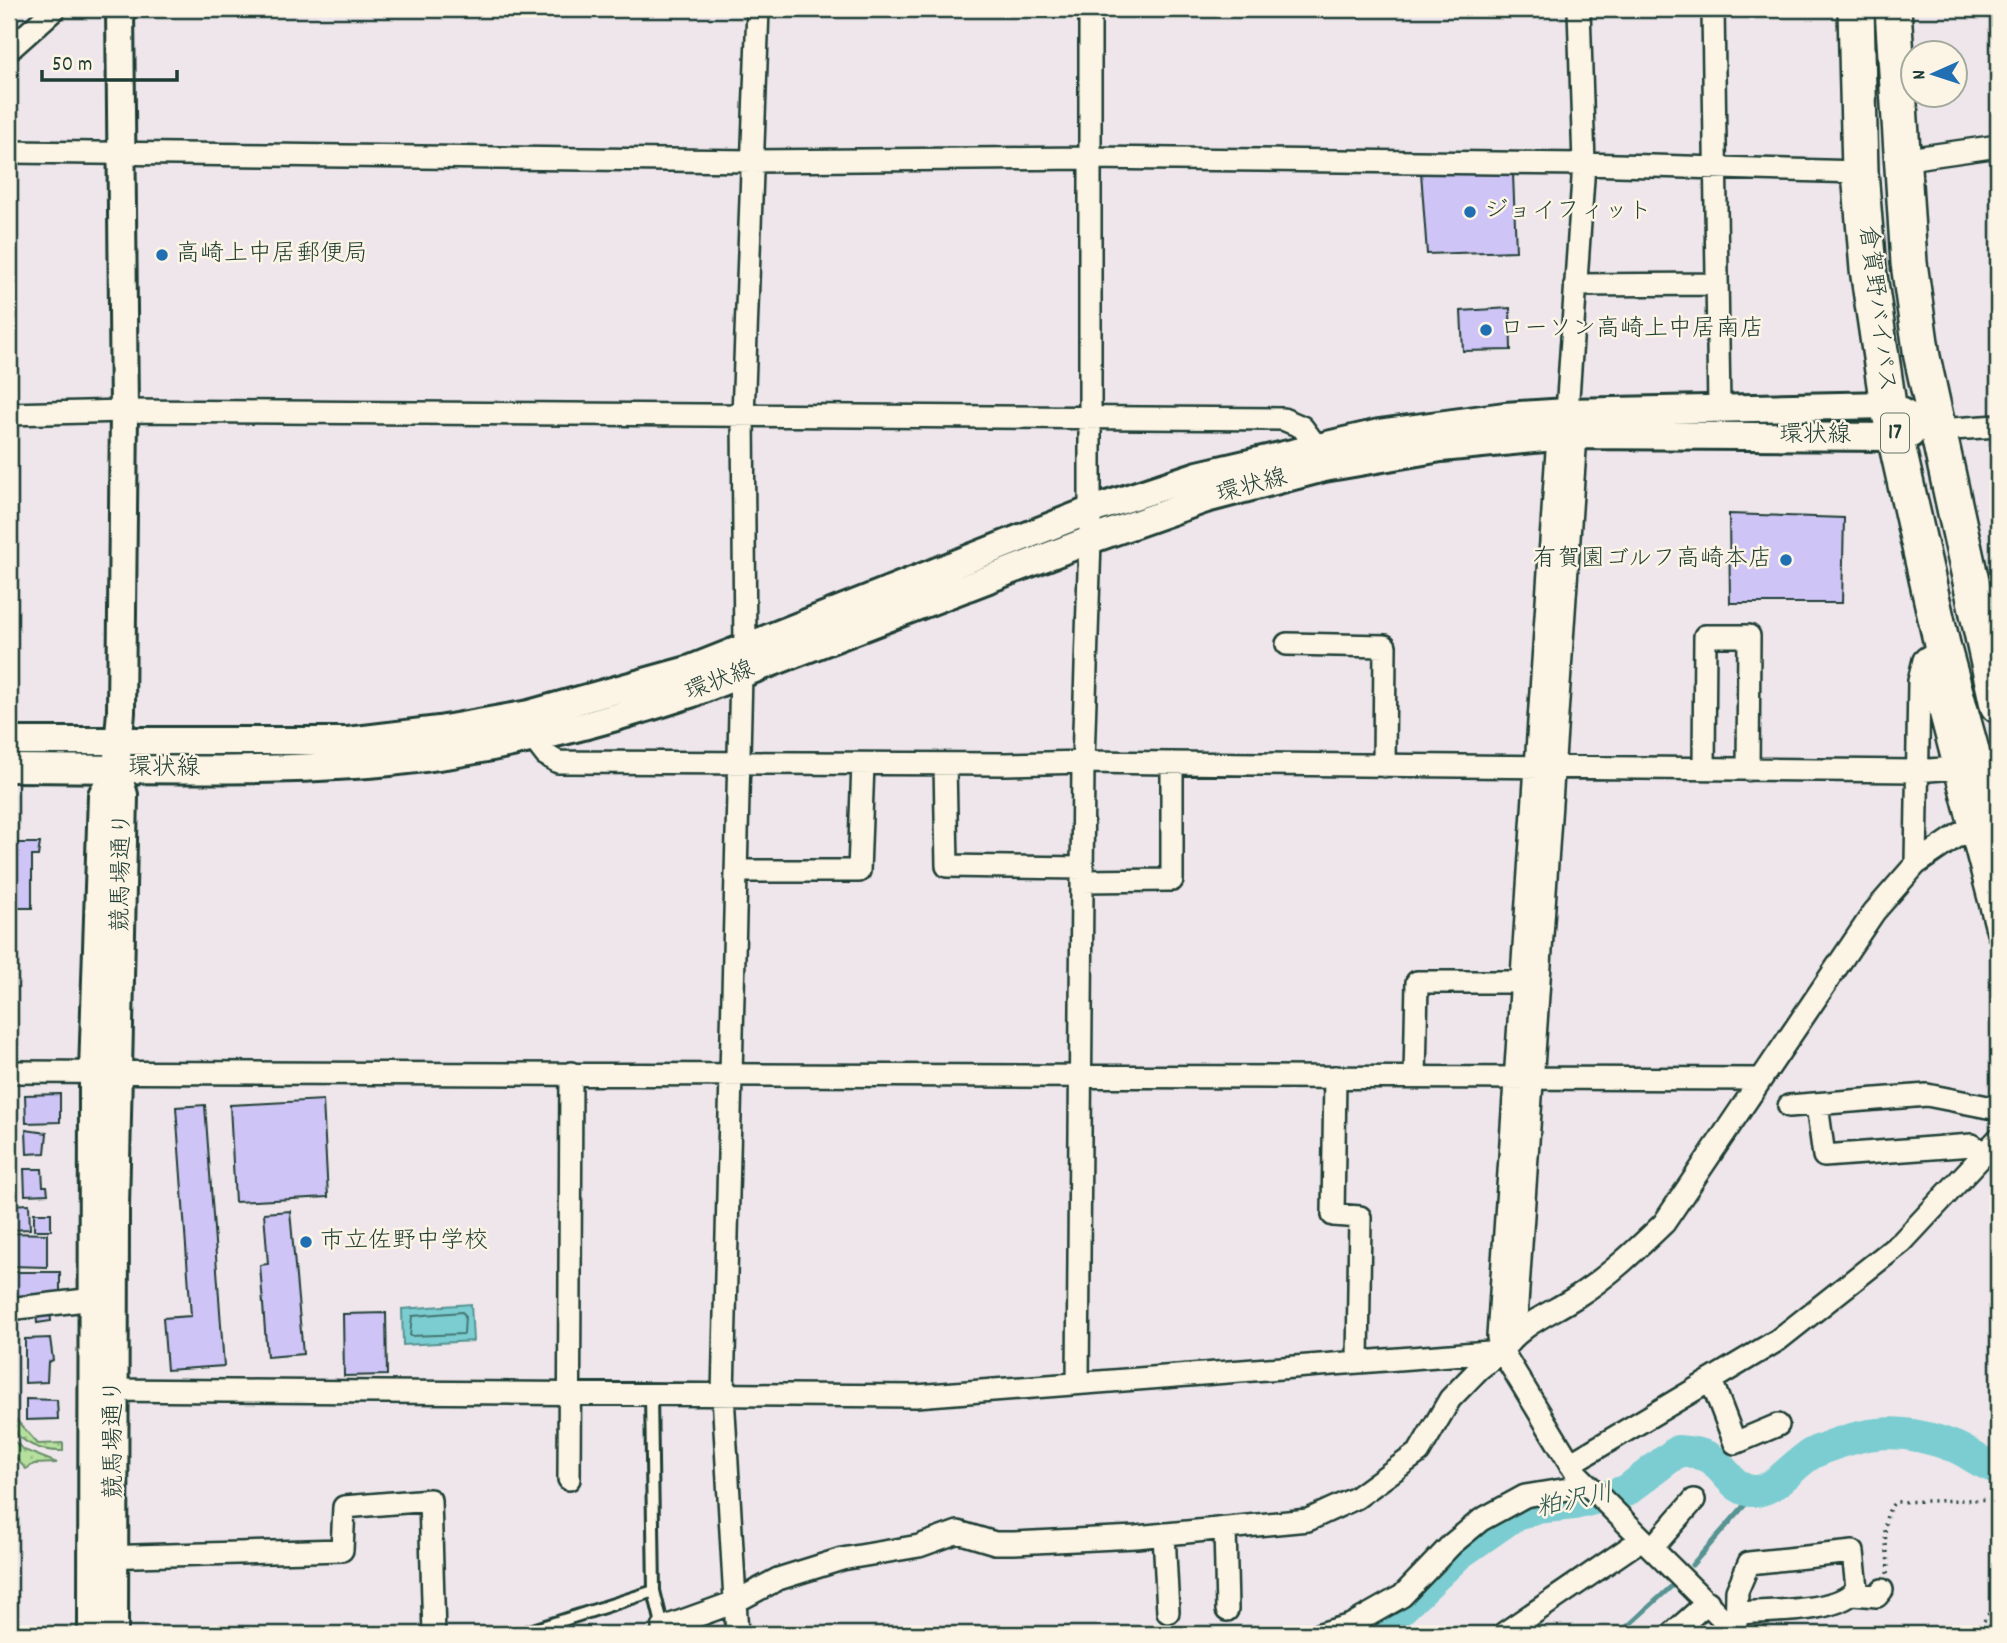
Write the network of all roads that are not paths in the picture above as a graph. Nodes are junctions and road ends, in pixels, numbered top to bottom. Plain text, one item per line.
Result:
1 (55, 9) edge
2 (120, 9) edge
3 (758, 9) edge
4 (1090, 9) edge
5 (1579, 9) edge
6 (1713, 9) edge
7 (1856, 9) edge
8 (1893, 9) edge
9 (9, 50) edge
10 (1998, 146) edge
11 (9, 152) edge
12 (122, 154) junction
13 (1089, 158) junction
14 (1901, 160) junction
15 (753, 161) junction
16 (1584, 163) junction
17 (1715, 166) junction
18 (1860, 172) junction
19 (1717, 284) junction
20 (1575, 285) junction
21 (1718, 408) junction
22 (124, 411) junction
23 (9, 414) edge
24 (743, 416) junction
25 (1089, 417) junction
26 (1892, 421) junction
27 (1998, 426) edge
28 (1567, 428) junction
29 (1937, 430) junction
30 (1317, 447) junction
31 (1089, 511) junction
32 (1090, 540) junction
33 (1969, 572) junction
34 (1998, 628) edge
35 (1287, 645) dead end
36 (1934, 654) junction
37 (743, 661) junction
38 (1998, 705) edge
39 (533, 738) junction
40 (9, 741) edge
41 (118, 741) junction
42 (739, 762) junction
43 (1083, 762) junction
44 (1172, 763) junction
45 (863, 764) junction
46 (945, 764) junction
47 (1384, 766) junction
48 (1704, 767) junction
49 (9, 768) edge
50 (1546, 768) junction
51 (1955, 768) junction
52 (116, 769) junction
53 (1748, 770) junction
54 (1916, 771) junction
55 (1970, 827) junction
56 (1998, 848) edge
57 (1916, 864) junction
58 (737, 870) junction
59 (1082, 875) junction
60 (1998, 933) edge
61 (1522, 982) junction
62 (106, 1071) junction
63 (9, 1072) edge
64 (571, 1073) junction
65 (732, 1074) junction
66 (1082, 1075) junction
67 (1335, 1077) junction
68 (1415, 1077) junction
69 (1761, 1079) junction
70 (1525, 1080) junction
71 (1817, 1105) junction
72 (1789, 1106) dead end
73 (1998, 1109) edge
74 (1991, 1146) edge
75 (94, 1299) junction
76 (9, 1309) edge
77 (1515, 1333) junction
78 (1502, 1351) junction
79 (1358, 1362) junction
80 (1711, 1380) junction
81 (1078, 1382) junction
82 (104, 1390) junction
83 (567, 1392) junction
84 (651, 1394) junction
85 (723, 1395) junction
86 (1778, 1425) dead end
87 (1576, 1471) junction
88 (569, 1479) dead end
89 (1695, 1500) dead end
90 (1225, 1529) junction
91 (1164, 1534) junction
92 (1647, 1543) junction
93 (103, 1557) junction
94 (1882, 1590) road end
95 (654, 1591) junction
96 (1854, 1594) junction
97 (735, 1602) junction
98 (1707, 1602) junction
99 (1227, 1610) dead end
100 (1168, 1612) dead end
101 (1737, 1628) edge
102 (663, 1631) edge
103 (92, 1634) edge
104 (114, 1634) edge
105 (435, 1634) edge
106 (520, 1634) edge
107 (737, 1634) edge
108 (1320, 1634) edge
109 (1503, 1634) edge
110 (1672, 1634) edge

1 - 9 street
2 - 12 street
3 - 15 street
4 - 13 street
5 - 16 street
6 - 17 street
7 - 18 highway, 倉賀野バイパス / 17
8 - 14 highway, 倉賀野バイパス / 17
10 - 14 street
11 - 12 street
12 - 15 street
12 - 22 street
13 - 15 street
13 - 16 street
13 - 25 street
14 - 29 highway, 倉賀野バイパス / 17
15 - 24 street
16 - 17 street
16 - 20 street
17 - 18 street
17 - 19 street
18 - 26 highway, 倉賀野バイパス / 17
19 - 20 street
19 - 21 street
20 - 28 street
21 - 26 street, 環状線
21 - 28 street, 環状線
22 - 23 street
22 - 24 street
22 - 41 street
24 - 25 street
24 - 37 street
25 - 30 street
25 - 31 street
26 - 28 street, 環状線
26 - 29 street, 環状線
26 - 36 highway, 倉賀野バイパス / 17
27 - 29 street
28 - 30 street, 環状線
28 - 32 street, 環状線
28 - 50 street
29 - 33 highway, 倉賀野バイパス / 17
30 - 31 street, 環状線
31 - 32 street
31 - 37 street, 環状線
32 - 37 street, 環状線
32 - 43 street
33 - 34 highway
33 - 38 highway, 倉賀野バイパス / 17
35 - 47 street
36 - 51 street
36 - 54 street
36 - 56 highway, 倉賀野バイパス / 17
37 - 39 street, 環状線
37 - 41 street, 環状線
37 - 42 street
39 - 42 street
39 - 52 street, 環状線
40 - 41 street, 環状線
41 - 52 street
42 - 45 street
42 - 58 street
43 - 44 street
43 - 46 street
43 - 59 street
44 - 47 street
44 - 59 street
45 - 46 street
45 - 58 street
46 - 59 street
47 - 50 street
48 - 50 street
48 - 53 street
48 - 53 street
49 - 52 street, 環状線
50 - 61 street
50 - 70 street
51 - 54 street
51 - 55 street
52 - 62 street, 競馬場通り
53 - 54 street
54 - 57 street
55 - 57 street
55 - 60 street
57 - 69 street
58 - 65 street
59 - 66 street
61 - 68 street
61 - 70 street
62 - 63 street
62 - 64 street
62 - 75 street, 競馬場通り
62 - 82 street, 競馬場通り
64 - 65 street
64 - 83 street
65 - 66 street
65 - 85 street
66 - 67 street
66 - 81 street
67 - 68 street
67 - 79 street
68 - 70 street
69 - 70 street
69 - 77 street
70 - 77 street
70 - 78 street
71 - 72 street
71 - 73 street
71 - 74 street
74 - 80 street
75 - 76 street
75 - 82 street, 競馬場通り
77 - 78 street
78 - 79 street
78 - 87 street
78 - 90 street
79 - 81 street
80 - 86 street
80 - 87 street
81 - 85 street
82 - 83 street
82 - 93 street, 競馬場通り
83 - 84 street
83 - 88 street
84 - 85 street
84 - 95 lane
85 - 97 street
87 - 92 street
87 - 108 street
89 - 92 street
90 - 91 street
90 - 99 street
91 - 97 street
91 - 100 street
92 - 98 street
92 - 109 street
93 - 103 street, 競馬場通り
93 - 104 street, 競馬場通り
93 - 105 street
94 - 96 street
95 - 102 lane
95 - 106 lane
96 - 101 street
96 - 101 street
97 - 102 street
97 - 107 street
98 - 101 street
98 - 110 street

